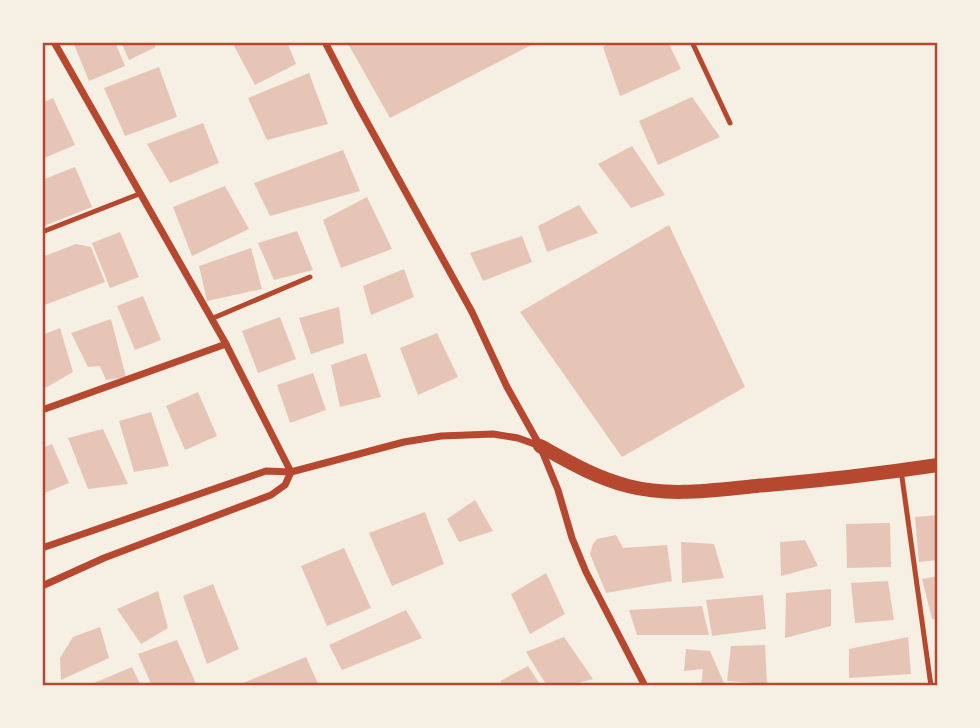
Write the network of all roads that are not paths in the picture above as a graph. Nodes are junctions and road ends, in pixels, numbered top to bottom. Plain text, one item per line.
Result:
1 (54, 42) edge
2 (325, 42) edge
3 (692, 42) edge
4 (730, 123) dead end
5 (139, 194) junction
6 (42, 232) edge
7 (310, 277) dead end
8 (211, 319) junction
9 (226, 344) junction
10 (42, 410) edge
11 (540, 446) junction
12 (938, 465) edge
13 (901, 470) junction
14 (291, 472) junction
15 (42, 548) edge
16 (42, 586) edge
17 (645, 686) edge
18 (931, 686) edge

1 - 5 street
2 - 11 street
3 - 4 lane
5 - 6 lane
5 - 8 street
7 - 8 lane
8 - 9 street
9 - 10 street
9 - 14 street
11 - 13 main road
11 - 14 street
11 - 17 street
12 - 13 main road
13 - 18 lane
14 - 15 street
14 - 16 street

